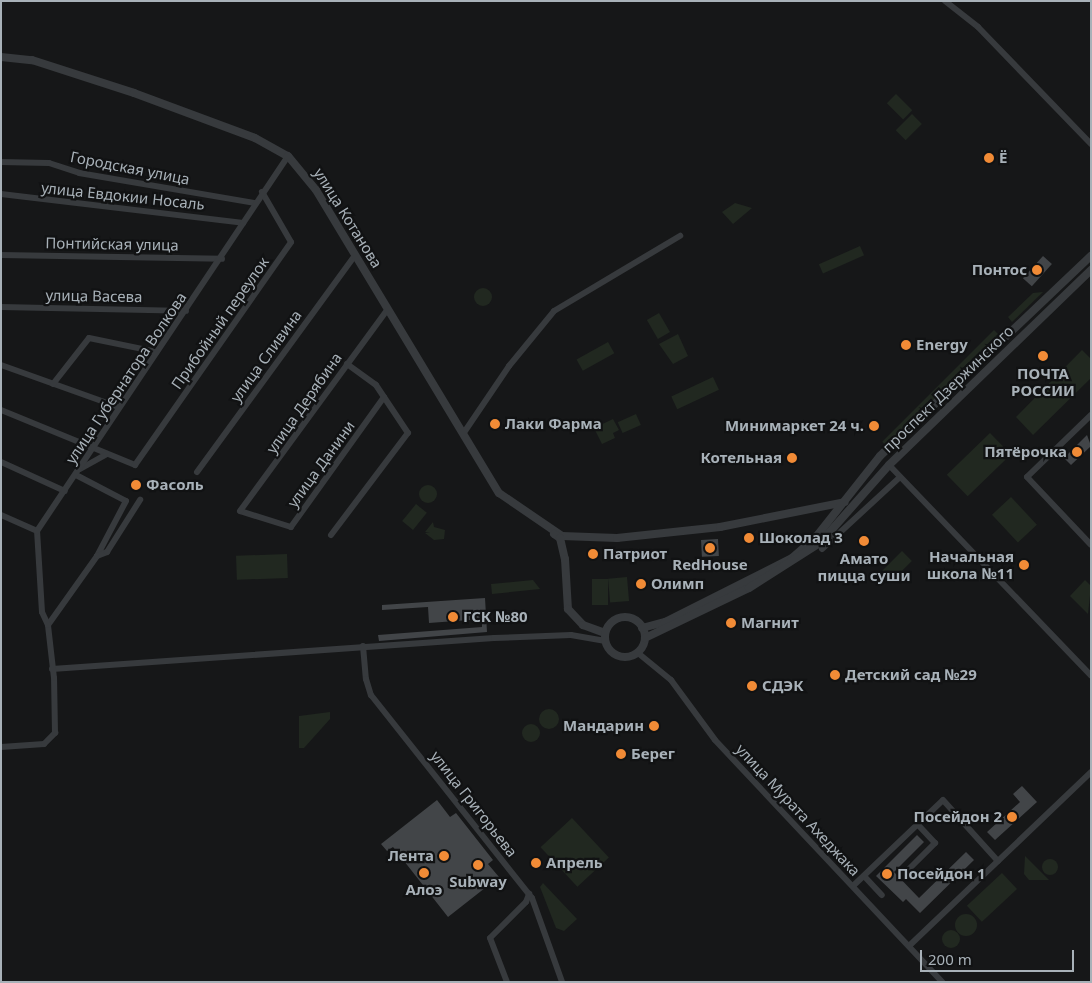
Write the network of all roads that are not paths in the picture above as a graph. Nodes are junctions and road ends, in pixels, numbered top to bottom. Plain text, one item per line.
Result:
1 (945, 1) edge
2 (1, 57) edge
3 (1091, 144) edge
4 (288, 156) junction
5 (1, 162) edge
6 (262, 192) junction
7 (1, 194) edge
8 (255, 202) junction
9 (243, 223) junction
10 (680, 236) dead end
11 (1, 255) edge
12 (354, 255) junction
13 (1091, 256) edge
14 (222, 259) junction
15 (1091, 270) edge
16 (1, 307) edge
17 (388, 309) junction
18 (186, 311) junction
19 (158, 352) junction
20 (347, 364) junction
21 (1, 365) edge
22 (53, 384) junction
23 (384, 397) junction
24 (118, 407) junction
25 (1, 410) edge
26 (1091, 415) edge
27 (463, 434) junction
28 (91, 447) junction
29 (107, 454) junction
30 (880, 456) junction
31 (1, 462) edge
32 (889, 465) junction
33 (77, 472) junction
34 (197, 472) dead end
35 (900, 477) junction
36 (65, 491) junction
37 (140, 500) dead end
38 (845, 502) junction
39 (832, 505) junction
40 (520, 510) junction
41 (839, 510) junction
42 (240, 511) joint
43 (1, 515) edge
44 (37, 531) junction
45 (331, 535) dead end
46 (564, 540) junction
47 (1091, 545) edge
48 (822, 548) dead end
49 (97, 556) junction
50 (582, 624) junction
51 (48, 626) junction
52 (642, 628) junction
53 (606, 633) junction
54 (579, 636) junction
55 (645, 638) junction
56 (363, 646) junction
57 (638, 653) junction
58 (52, 669) junction
59 (1091, 676) edge
60 (1, 747) edge
61 (1091, 772) edge
62 (917, 824) junction
63 (998, 861) junction
64 (909, 869) dead end
65 (864, 876) junction
66 (853, 886) junction
67 (529, 894) junction
68 (882, 895) dead end
69 (909, 946) junction
70 (507, 982) edge
71 (562, 982) edge
72 (942, 982) edge

1 - 3 street
2 - 4 street, улица Котанова
4 - 6 street, улица Губернатора Волкова
4 - 12 street, улица Котанова
5 - 8 street, Городская улица
6 - 8 street, улица Губернатора Волкова
6 - 29 street, Прибойный переулок
7 - 9 street, улица Евдокии Носаль
8 - 9 street, улица Губернатора Волкова
9 - 14 street, улица Губернатора Волкова
10 - 27 street
11 - 14 street, Понтийская улица
12 - 17 street, улица Котанова
12 - 34 street, улица Сливина
13 - 30 street, проспект Дзержинского
14 - 18 street, улица Губернатора Волкова
15 - 32 street, проспект Дзержинского
16 - 18 street, улица Васева
17 - 20 street, улица Дерябина
17 - 27 street, улица Котанова
18 - 19 street, улица Губернатора Волкова
19 - 22 street
19 - 24 street, улица Губернатора Волкова
20 - 23 street
20 - 42 street, улица Дерябина
21 - 22 street
22 - 24 street
23 - 42 street, улица Данини
23 - 45 street
24 - 28 street, улица Губернатора Волкова
25 - 28 street
26 - 47 street
27 - 40 street, улица Котанова
28 - 29 street
28 - 33 street, улица Губернатора Волкова
29 - 33 street
30 - 32 street, проспект Дзержинского
30 - 38 street, проспект Дзержинского
31 - 36 street
32 - 35 street
32 - 55 street, проспект Дзержинского
33 - 36 street, улица Губернатора Волкова
33 - 49 street
35 - 48 street
35 - 59 street
36 - 44 street, улица Губернатора Волкова
37 - 49 street
38 - 39 street
38 - 41 street, проспект Дзержинского
39 - 41 street
39 - 46 street
40 - 46 street, улица Котанова
40 - 50 street
41 - 52 street, проспект Дзержинского
43 - 44 street
44 - 51 street
46 - 53 street
49 - 51 street
50 - 53 street
50 - 54 street
51 - 58 street
52 - 53 street
52 - 55 street
53 - 54 street
53 - 57 street
54 - 56 street
55 - 57 street
56 - 58 street
56 - 67 street, улица Григорьева
57 - 66 street, улица Мурата Ахеджака
58 - 60 street
61 - 63 street
62 - 63 street
62 - 64 street
62 - 65 street
63 - 69 street
65 - 66 street
65 - 68 street
66 - 69 street, улица Мурата Ахеджака
67 - 70 street
67 - 71 street, улица Григорьева
69 - 72 street, улица Мурата Ахеджака

